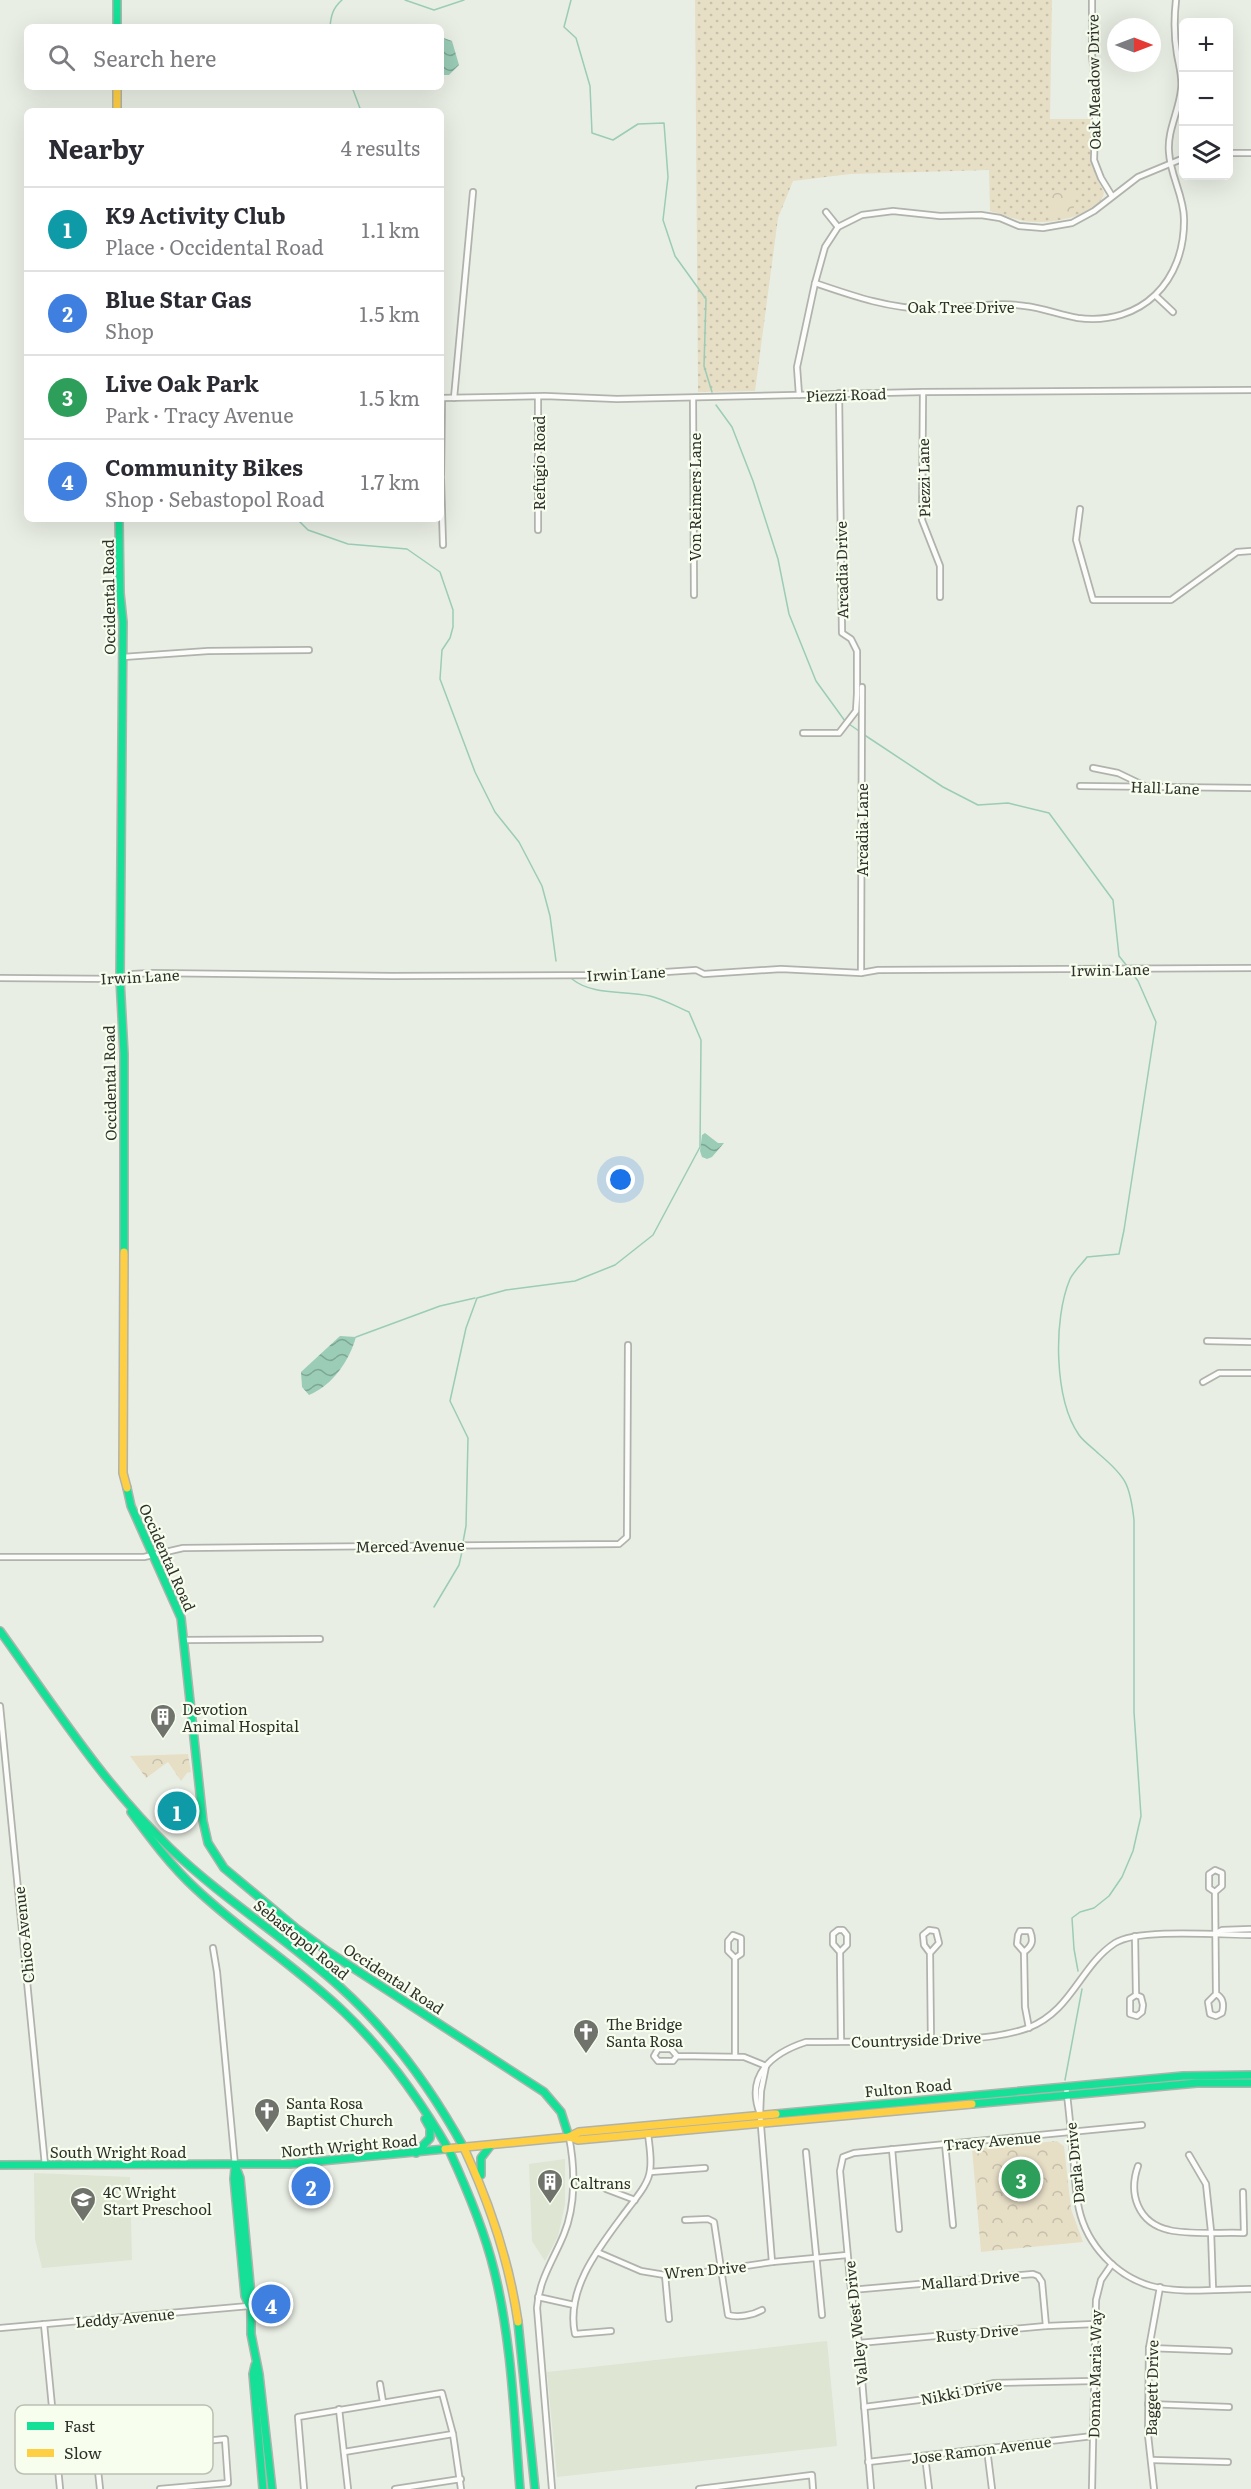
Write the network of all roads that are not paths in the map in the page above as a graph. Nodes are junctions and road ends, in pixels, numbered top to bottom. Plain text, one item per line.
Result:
1 (117, 0) edge
2 (1092, 0) edge
3 (1176, 0) edge
4 (117, 24) edge
5 (117, 90) edge
6 (117, 108) edge
7 (1233, 153) edge
8 (1251, 153) edge
9 (1179, 159) edge
10 (1170, 162) junction
11 (473, 192) dead end
12 (1112, 196) junction
13 (826, 212) dead end
14 (837, 228) junction
15 (815, 283) junction
16 (1156, 296) junction
17 (1173, 312) dead end
18 (1251, 390) edge
19 (923, 392) junction
20 (839, 393) junction
21 (799, 395) junction
22 (538, 397) junction
23 (444, 398) edge
24 (454, 398) junction
25 (693, 398) junction
26 (1080, 509) dead end
27 (120, 522) edge
28 (442, 522) edge
29 (538, 530) dead end
30 (443, 545) dead end
31 (1251, 551) edge
32 (694, 595) dead end
33 (940, 597) dead end
34 (309, 650) dead end
35 (123, 657) junction
36 (862, 687) dead end
37 (802, 733) dead end
38 (1093, 768) dead end
39 (1080, 786) dead end
40 (1145, 787) junction
41 (1251, 788) edge
42 (1251, 968) edge
43 (861, 973) junction
44 (0, 978) edge
45 (120, 979) junction
46 (1207, 1341) dead end
47 (1251, 1342) edge
48 (628, 1345) dead end
49 (1251, 1373) edge
50 (1203, 1382) dead end
51 (154, 1555) junction
52 (0, 1557) edge
53 (0, 1631) edge
54 (320, 1639) dead end
55 (185, 1640) junction
56 (0, 1706) edge
57 (102, 1769) junction
58 (1215, 1892) junction
59 (1251, 1929) edge
60 (1216, 1933) junction
61 (1251, 1935) edge
62 (1136, 1936) junction
63 (213, 1948) dead end
64 (840, 1952) junction
65 (1024, 1952) junction
66 (930, 1953) junction
67 (735, 1958) junction
68 (1216, 1994) junction
69 (1136, 1995) junction
70 (1029, 2028) junction
71 (841, 2041) junction
72 (931, 2042) junction
73 (677, 2056) junction
74 (735, 2056) junction
75 (766, 2066) junction
76 (401, 2075) junction
77 (1251, 2075) edge
78 (1251, 2083) edge
79 (1066, 2086) junction
80 (1067, 2095) junction
81 (761, 2118) junction
82 (1142, 2125) dead end
83 (648, 2133) junction
84 (1071, 2133) junction
85 (569, 2137) junction
86 (945, 2144) junction
87 (491, 2145) junction
88 (464, 2148) junction
89 (892, 2149) junction
90 (448, 2150) junction
91 (806, 2152) dead end
92 (416, 2153) junction
93 (1189, 2155) dead end
94 (843, 2157) joint
95 (0, 2165) edge
96 (45, 2165) junction
97 (235, 2165) junction
98 (1138, 2166) dead end
99 (705, 2168) dead end
100 (650, 2172) junction
101 (483, 2187) junction
102 (606, 2189) dead end
103 (1243, 2192) dead end
104 (635, 2200) junction
105 (685, 2220) dead end
106 (953, 2225) dead end
107 (899, 2229) dead end
108 (1211, 2231) junction
109 (597, 2252) junction
110 (847, 2255) junction
111 (818, 2257) junction
112 (772, 2262) junction
113 (1113, 2264) junction
114 (720, 2270) junction
115 (665, 2275) junction
116 (1160, 2288) junction
117 (1212, 2289) junction
118 (1251, 2289) edge
119 (851, 2290) junction
120 (538, 2297) junction
121 (574, 2305) junction
122 (249, 2306) junction
123 (762, 2310) dead end
124 (822, 2315) dead end
125 (669, 2319) dead end
126 (44, 2324) junction
127 (1095, 2324) junction
128 (1046, 2326) junction
129 (0, 2328) edge
130 (611, 2331) dead end
131 (859, 2343) junction
132 (1149, 2348) junction
133 (1229, 2351) dead end
134 (255, 2362) junction
135 (1094, 2381) junction
136 (380, 2384) dead end
137 (383, 2402) junction
138 (1148, 2404) junction
139 (52, 2405) edge
140 (864, 2406) junction
141 (1229, 2407) dead end
142 (339, 2409) junction
143 (453, 2434) junction
144 (1093, 2436) junction
145 (213, 2440) edge
146 (987, 2449) junction
147 (344, 2452) junction
148 (925, 2456) junction
149 (1152, 2460) junction
150 (868, 2462) junction
151 (1228, 2462) dead end
152 (59, 2474) edge
153 (98, 2474) edge
154 (461, 2479) junction
155 (758, 2482) junction
156 (205, 2487) edge
157 (60, 2489) edge
158 (100, 2489) edge
159 (160, 2489) edge
160 (263, 2489) edge
161 (272, 2489) edge
162 (304, 2489) edge
163 (348, 2489) edge
164 (395, 2489) edge
165 (461, 2489) edge
166 (520, 2489) edge
167 (535, 2489) edge
168 (552, 2489) edge
169 (701, 2489) edge
170 (758, 2489) edge
171 (813, 2489) edge
172 (871, 2489) edge
173 (929, 2489) edge
174 (992, 2489) edge
175 (1092, 2489) edge
176 (1154, 2489) edge

1 - 4 main road
2 - 12 street, Oak Meadow Drive
3 - 10 street, Oak Tree Drive
5 - 6 main road
7 - 8 street
9 - 10 street
10 - 12 street
10 - 16 street, Oak Tree Drive
11 - 24 street
12 - 14 street
13 - 14 street
14 - 15 street
15 - 16 street, Oak Tree Drive
15 - 21 street
16 - 17 street
18 - 19 street, Piezzi Road
19 - 20 street, Piezzi Road
19 - 33 street, Piezzi Lane
20 - 21 street, Piezzi Road
20 - 37 street, Arcadia Drive
21 - 25 street, Piezzi Road
22 - 24 street, Piezzi Road
22 - 25 street, Piezzi Road
22 - 29 street, Refugio Road
23 - 24 street, Piezzi Road
25 - 32 street, Von Reimers Lane
26 - 31 street
27 - 35 main road, Occidental Road
28 - 30 street
34 - 35 street
35 - 45 main road, Occidental Road
36 - 43 street, Arcadia Lane
38 - 40 street
39 - 40 street, Hall Lane
40 - 41 street, Hall Lane
42 - 43 street, Irwin Lane
43 - 45 street, Irwin Lane
44 - 45 street, Irwin Lane
45 - 51 main road, Occidental Road
46 - 47 street
48 - 51 street, Merced Avenue
49 - 50 street
51 - 52 street, Merced Avenue
51 - 55 main road, Occidental Road
53 - 57 main road, Sebastopol Road
54 - 55 street
55 - 85 main road, Occidental Road
56 - 96 street, Chico Avenue
57 - 76 main road, Sebastopol Road
57 - 88 main road, Sebastopol Road
58 - 58 street
58 - 60 street
59 - 60 street, Countryside Drive
60 - 61 street, Countryside Drive
60 - 62 street, Countryside Drive
60 - 68 street
62 - 69 street
62 - 70 street, Countryside Drive
63 - 97 street
64 - 64 street
64 - 71 street
65 - 65 street
65 - 70 street
66 - 66 street
66 - 72 street
67 - 67 street
67 - 74 street
68 - 68 street
69 - 69 street
70 - 72 street, Countryside Drive
71 - 72 street, Countryside Drive
71 - 75 street, Countryside Drive
73 - 73 street
73 - 74 street
74 - 75 street
75 - 81 street, Countryside Drive
76 - 90 main road, Sebastopol Road
76 - 92 main road
77 - 79 main road, Fulton Road
78 - 80 main road, Fulton Road
79 - 80 street, Darla Drive
79 - 81 main road, Fulton Road
80 - 81 main road, Fulton Road
80 - 84 street, Darla Drive
81 - 83 main road, Fulton Road
81 - 85 main road, Fulton Road
81 - 112 street, Countryside Drive
82 - 84 street, Tracy Avenue
83 - 85 main road, Fulton Road
83 - 100 street
84 - 86 street, Tracy Avenue
84 - 113 street, Darla Drive
85 - 87 main road, Fulton Road
85 - 120 street, Occidental Road
86 - 89 street, Tracy Avenue
86 - 106 street
87 - 88 main road, Fulton Road
87 - 101 main road
88 - 90 main road, North Wright Road
88 - 101 main road, Sebastopol Road
89 - 94 street, Tracy Avenue
89 - 107 street
90 - 92 main road, North Wright Road
90 - 166 main road, Sebastopol Road
91 - 111 street
92 - 97 main road, North Wright Road
93 - 108 street
94 - 110 street, Valley West Drive
95 - 96 main road, South Wright Road
96 - 97 main road, South Wright Road
97 - 122 main road
98 - 108 street
99 - 100 street
100 - 104 street
101 - 167 main road
102 - 104 street
103 - 108 street
104 - 109 street
105 - 114 street
108 - 117 street
109 - 115 street, Wren Drive
109 - 121 street
110 - 111 street, Wren Drive
110 - 119 street, Valley West Drive
111 - 112 street, Wren Drive
111 - 124 street
112 - 114 street, Wren Drive
113 - 116 street, Darla Drive
113 - 127 street, Donna Maria Way
114 - 115 street, Wren Drive
114 - 123 street
115 - 125 street
116 - 117 street, Darla Drive
116 - 132 street, Baggett Drive
117 - 118 street, Darla Drive
119 - 128 street, Mallard Drive
119 - 131 street, Valley West Drive
120 - 121 street
120 - 168 street, Occidental Road
121 - 130 street
122 - 126 street, Leddy Avenue
122 - 134 main road
126 - 129 street, Leddy Avenue
126 - 139 street
127 - 128 street, Rusty Drive
127 - 135 street, Donna Maria Way
128 - 131 street, Rusty Drive
131 - 140 street, Valley West Drive
132 - 133 street
132 - 138 street, Baggett Drive
134 - 160 main road
134 - 161 main road
135 - 140 street, Nikki Drive
135 - 144 street, Donna Maria Way
136 - 137 street
137 - 142 street
137 - 143 street
138 - 141 street
138 - 149 street, Baggett Drive
140 - 150 street, Valley West Drive
142 - 147 street
142 - 162 street
143 - 147 street
143 - 154 street
144 - 146 street, Jose Ramon Avenue
144 - 175 street, Donna Maria Way
145 - 156 street
146 - 148 street, Jose Ramon Avenue
146 - 174 street
147 - 163 street
148 - 150 street, Jose Ramon Avenue
148 - 173 street
149 - 151 street
149 - 176 street, Baggett Drive
150 - 172 street, Valley West Drive
152 - 157 street
153 - 158 street
154 - 164 street
154 - 165 street
155 - 169 street
155 - 170 street
155 - 171 street
156 - 159 street

